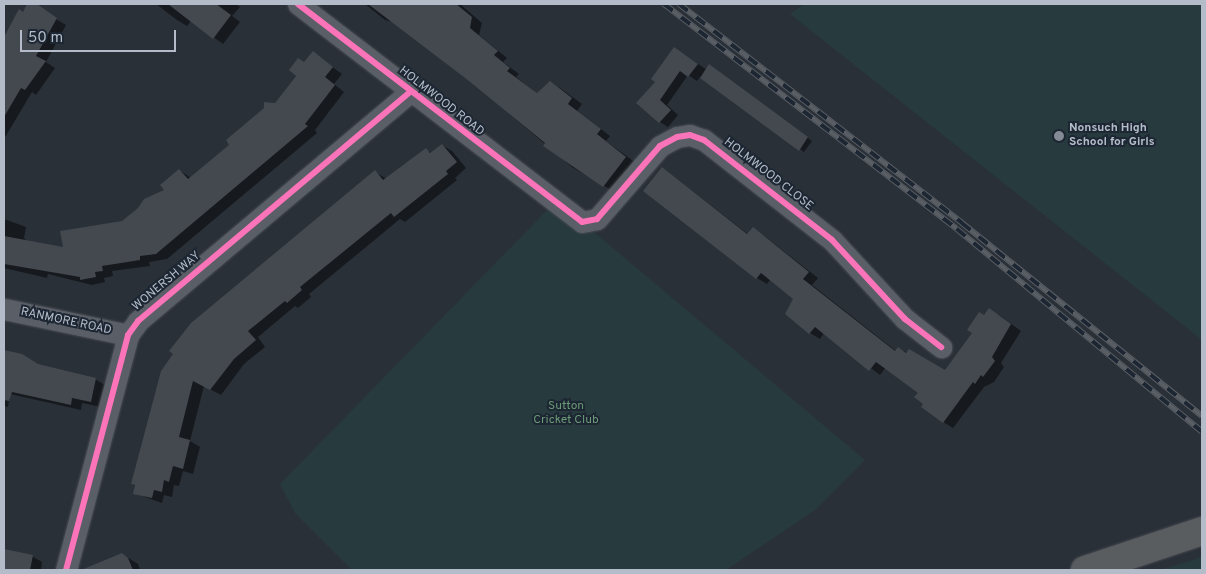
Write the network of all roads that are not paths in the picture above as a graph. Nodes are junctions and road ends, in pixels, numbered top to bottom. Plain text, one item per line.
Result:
1 (298, 4) edge
2 (410, 92) junction
3 (572, 217) joint
4 (4, 309) edge
5 (128, 335) junction
6 (941, 347) dead end
7 (1202, 531) edge
8 (66, 570) edge
9 (1085, 570) edge

1 - 2 street, HOLMWOOD ROAD
2 - 3 street, HOLMWOOD ROAD
2 - 5 street, WONERSH WAY
3 - 6 street, HOLMWOOD CLOSE
4 - 5 street, RANMORE ROAD
5 - 8 street, WONERSH WAY
7 - 9 highway

